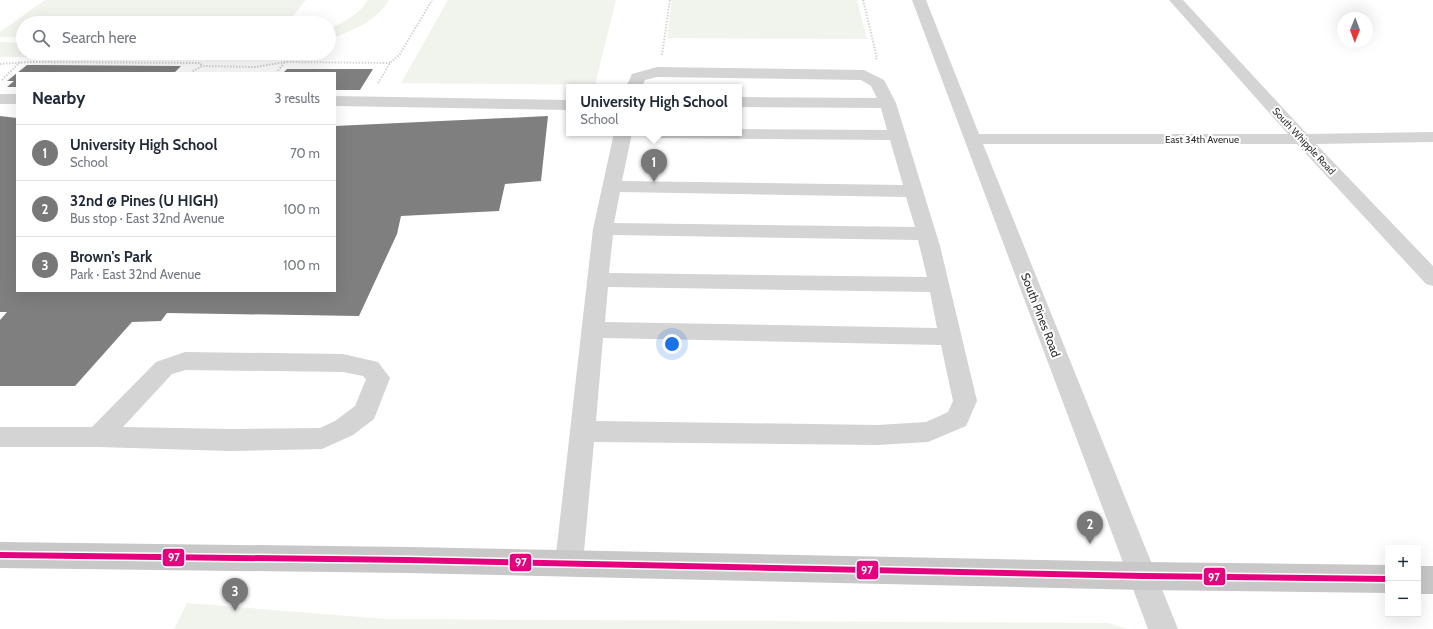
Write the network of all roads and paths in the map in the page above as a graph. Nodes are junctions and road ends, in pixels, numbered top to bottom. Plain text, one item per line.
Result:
1 (432, 0) edge
2 (670, 0) edge
3 (863, 0) edge
4 (919, 0) edge
5 (1176, 0) edge
6 (21, 61) dead end
7 (285, 62) junction
8 (390, 63) junction
9 (0, 64) edge
10 (18, 64) junction
11 (202, 66) junction
12 (192, 72) edge
13 (277, 72) edge
14 (657, 72) junction
15 (864, 75) junction
16 (0, 82) edge
17 (635, 84) edge
18 (0, 99) edge
19 (16, 99) edge
20 (336, 101) edge
21 (366, 102) junction
22 (742, 102) edge
23 (888, 103) junction
24 (566, 105) edge
25 (742, 133) edge
26 (897, 134) junction
27 (622, 136) edge
28 (1433, 137) edge
29 (972, 139) junction
30 (1302, 139) junction
31 (612, 186) junction
32 (914, 191) junction
33 (603, 229) junction
34 (926, 234) junction
35 (1433, 279) edge
36 (598, 280) junction
37 (939, 284) junction
38 (593, 330) junction
39 (950, 337) junction
40 (582, 431) junction
41 (0, 437) edge
42 (98, 437) junction
43 (0, 555) edge
44 (569, 563) junction
45 (1143, 576) junction
46 (1385, 579) edge
47 (1421, 580) edge
48 (1433, 580) edge
49 (1163, 629) edge

1 - 8 path
2 - 14 path
3 - 15 path
4 - 29 street, South Pines Road
5 - 30 street, South Whipple Road
6 - 10 path
7 - 8 path
7 - 11 path
7 - 13 path
8 - 21 path
9 - 10 path
10 - 11 path
10 - 16 path
11 - 12 path
14 - 15 street
14 - 17 street
15 - 23 street
18 - 19 street
20 - 21 street
21 - 24 street
22 - 23 street
23 - 26 street
25 - 26 street
26 - 32 street
27 - 31 street
28 - 30 street, East 34th Avenue
29 - 30 street, East 34th Avenue
29 - 45 street, South Pines Road
30 - 35 street, South Whipple Road
31 - 32 street
31 - 33 street
32 - 34 street
33 - 34 street
33 - 36 street
34 - 37 street
36 - 37 street
36 - 38 street
37 - 39 street
38 - 39 street
38 - 40 street
39 - 40 street
40 - 44 street
41 - 42 street
42 - 42 street
43 - 44 main road
44 - 45 main road
45 - 46 main road
45 - 49 street, South Pines Road
47 - 48 main road

